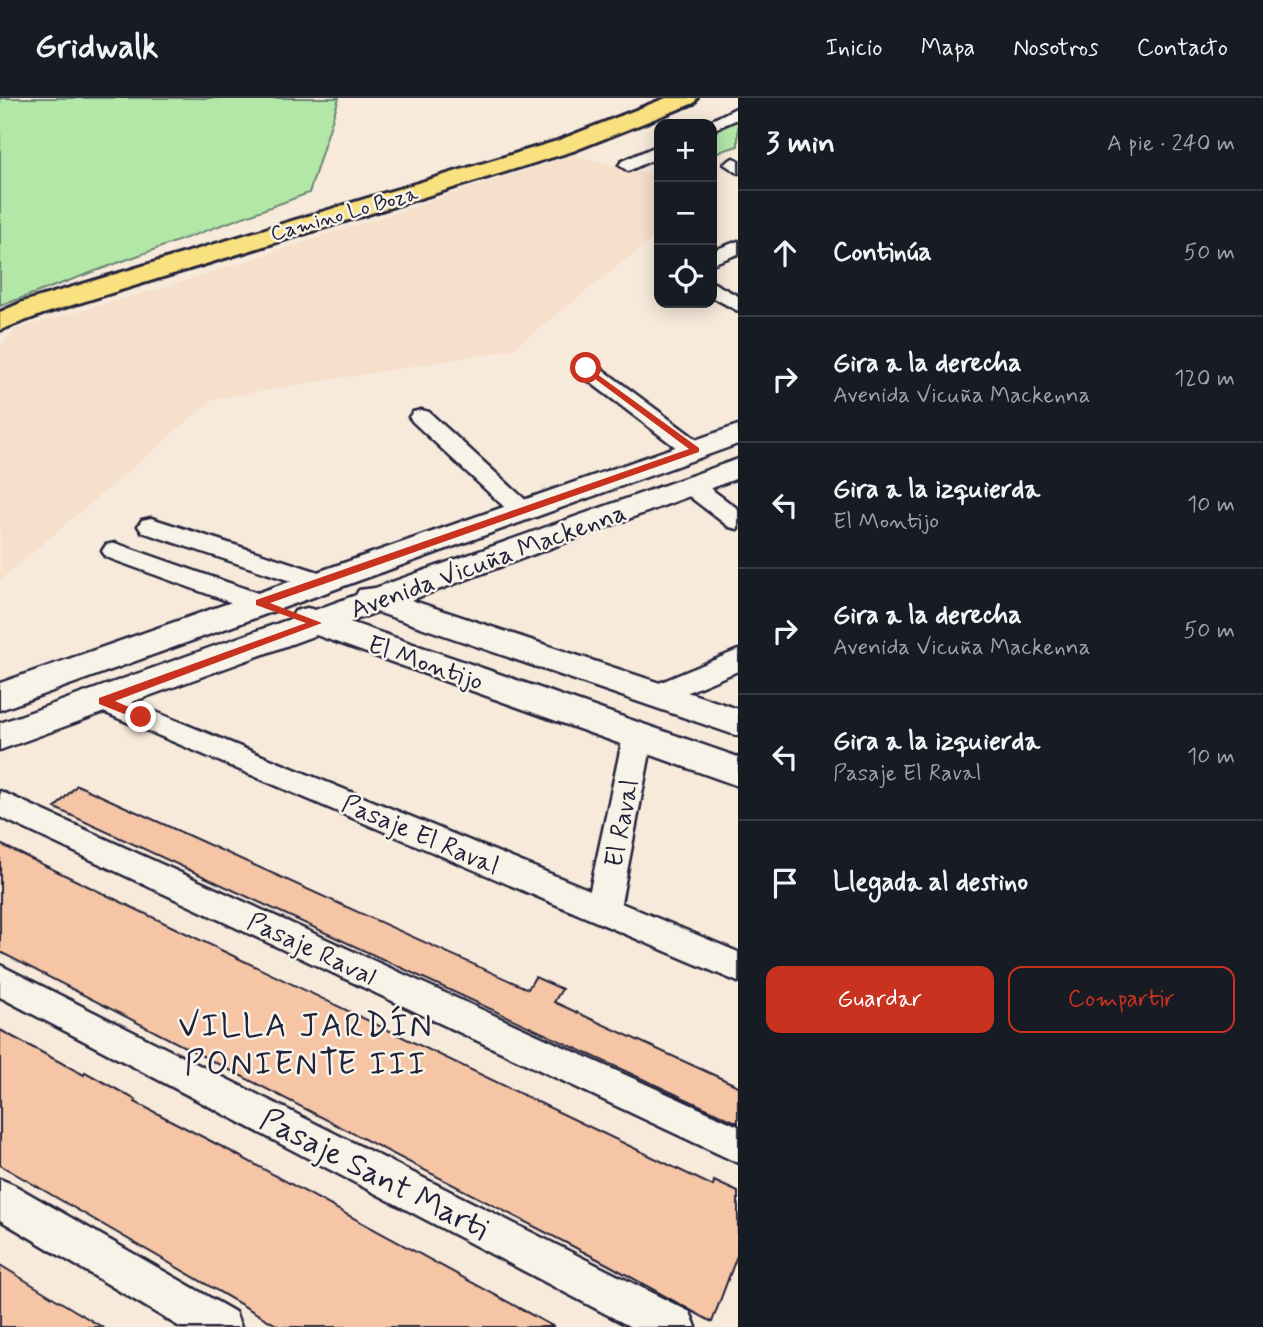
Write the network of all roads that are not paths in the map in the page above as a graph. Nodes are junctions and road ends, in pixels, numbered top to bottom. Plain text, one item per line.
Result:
1 (686, 98) edge
2 (738, 112) edge
3 (717, 122) edge
4 (654, 152) edge
5 (628, 165) dead end
6 (738, 247) edge
7 (717, 256) edge
8 (717, 291) edge
9 (738, 305) edge
10 (0, 322) edge
11 (586, 368) dead end
12 (421, 417) dead end
13 (738, 434) edge
14 (695, 450) junction
15 (738, 468) edge
16 (690, 485) junction
17 (523, 510) junction
18 (738, 521) edge
19 (151, 526) dead end
20 (115, 551) dead end
21 (321, 582) junction
22 (380, 600) junction
23 (259, 603) junction
24 (317, 623) junction
25 (738, 660) edge
26 (657, 695) junction
27 (0, 697) edge
28 (103, 701) junction
29 (738, 723) edge
30 (0, 737) edge
31 (638, 737) junction
32 (738, 772) edge
33 (0, 803) edge
34 (603, 910) junction
35 (738, 967) edge
36 (0, 980) edge
37 (738, 1145) edge
38 (0, 1198) edge
39 (220, 1327) edge
40 (675, 1327) edge

1 - 10 main road, Camino Lo Boza
2 - 3 street
4 - 5 street
6 - 7 street
8 - 9 street
11 - 14 street
12 - 17 street
13 - 14 street, Avenida Vicuña Mackenna
14 - 17 street, Avenida Vicuña Mackenna
15 - 16 street, Avenida Vicuña Mackenna
16 - 18 street
16 - 22 street, Avenida Vicuña Mackenna
17 - 21 street, Avenida Vicuña Mackenna
19 - 21 street, El Montijo
20 - 23 street, El Montijo
21 - 22 street, El Montijo
21 - 23 street, Avenida Vicuña Mackenna
22 - 24 street, Avenida Vicuña Mackenna
22 - 26 street, El Montijo
23 - 24 street, El Montijo
23 - 27 street, Avenida Vicuña Mackenna
24 - 28 street, Avenida Vicuña Mackenna
24 - 31 street, El Montijo
25 - 26 street
26 - 29 street, El Montijo
28 - 30 street, Avenida Vicuña Mackenna
28 - 34 street, Pasaje El Raval
31 - 32 street, El Montijo
31 - 34 street, El Raval
33 - 37 street, Pasaje Raval
34 - 35 street, Pasaje El Raval
36 - 40 street, Pasaje Sant Marti
38 - 39 street

